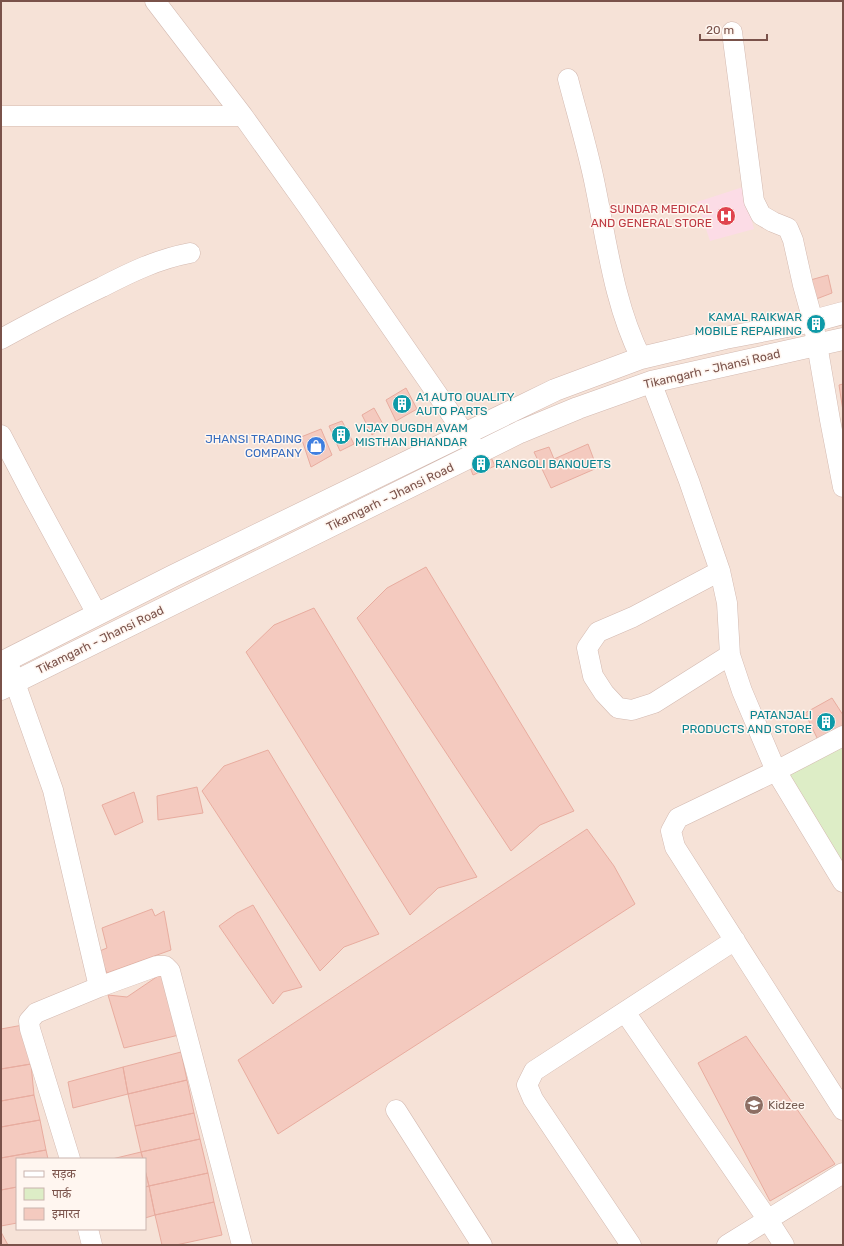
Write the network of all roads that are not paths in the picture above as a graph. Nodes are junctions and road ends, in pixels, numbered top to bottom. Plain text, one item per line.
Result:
1 (155, 1) edge
2 (732, 32) dead end
3 (568, 79) dead end
4 (1, 116) edge
5 (243, 116) junction
6 (190, 253) dead end
7 (843, 313) edge
8 (813, 322) junction
9 (1, 338) edge
10 (843, 339) edge
11 (817, 345) junction
12 (642, 358) junction
13 (651, 382) junction
14 (465, 434) junction
15 (1, 435) edge
16 (478, 453) junction
17 (843, 487) edge
18 (720, 571) junction
19 (173, 576) junction
20 (184, 599) junction
21 (97, 614) junction
22 (730, 655) junction
23 (4, 662) edge
24 (8, 686) edge
25 (843, 736) edge
26 (776, 771) junction
27 (843, 882) edge
28 (734, 940) junction
29 (99, 987) junction
30 (625, 1012) junction
31 (396, 1110) dead end
32 (843, 1110) edge
33 (70, 1158) edge
34 (843, 1173) edge
35 (768, 1220) junction
36 (88, 1230) edge
37 (92, 1245) edge
38 (242, 1245) edge
39 (482, 1245) edge
40 (631, 1245) edge
41 (727, 1245) edge
42 (784, 1245) edge

1 - 5 street
2 - 8 street
3 - 12 street
4 - 5 street
5 - 14 street
6 - 9 street
7 - 8 street
8 - 11 street
8 - 12 street
10 - 11 street, Tikamgarh - Jhansi Road
11 - 13 street, Tikamgarh - Jhansi Road
11 - 17 street
12 - 14 street
13 - 16 street, Tikamgarh - Jhansi Road
13 - 18 street
14 - 16 street
14 - 19 street
15 - 21 street
16 - 20 street, Tikamgarh - Jhansi Road
18 - 22 street
18 - 22 street
19 - 20 street
19 - 21 street
20 - 24 street, Tikamgarh - Jhansi Road
21 - 23 street
22 - 26 street
23 - 24 street
24 - 29 street
25 - 26 street
26 - 27 street
26 - 28 street
28 - 30 street
28 - 32 street
29 - 33 street
29 - 38 street
30 - 35 street
30 - 40 street
31 - 39 street
34 - 35 street
35 - 41 street
35 - 42 street
36 - 37 street

